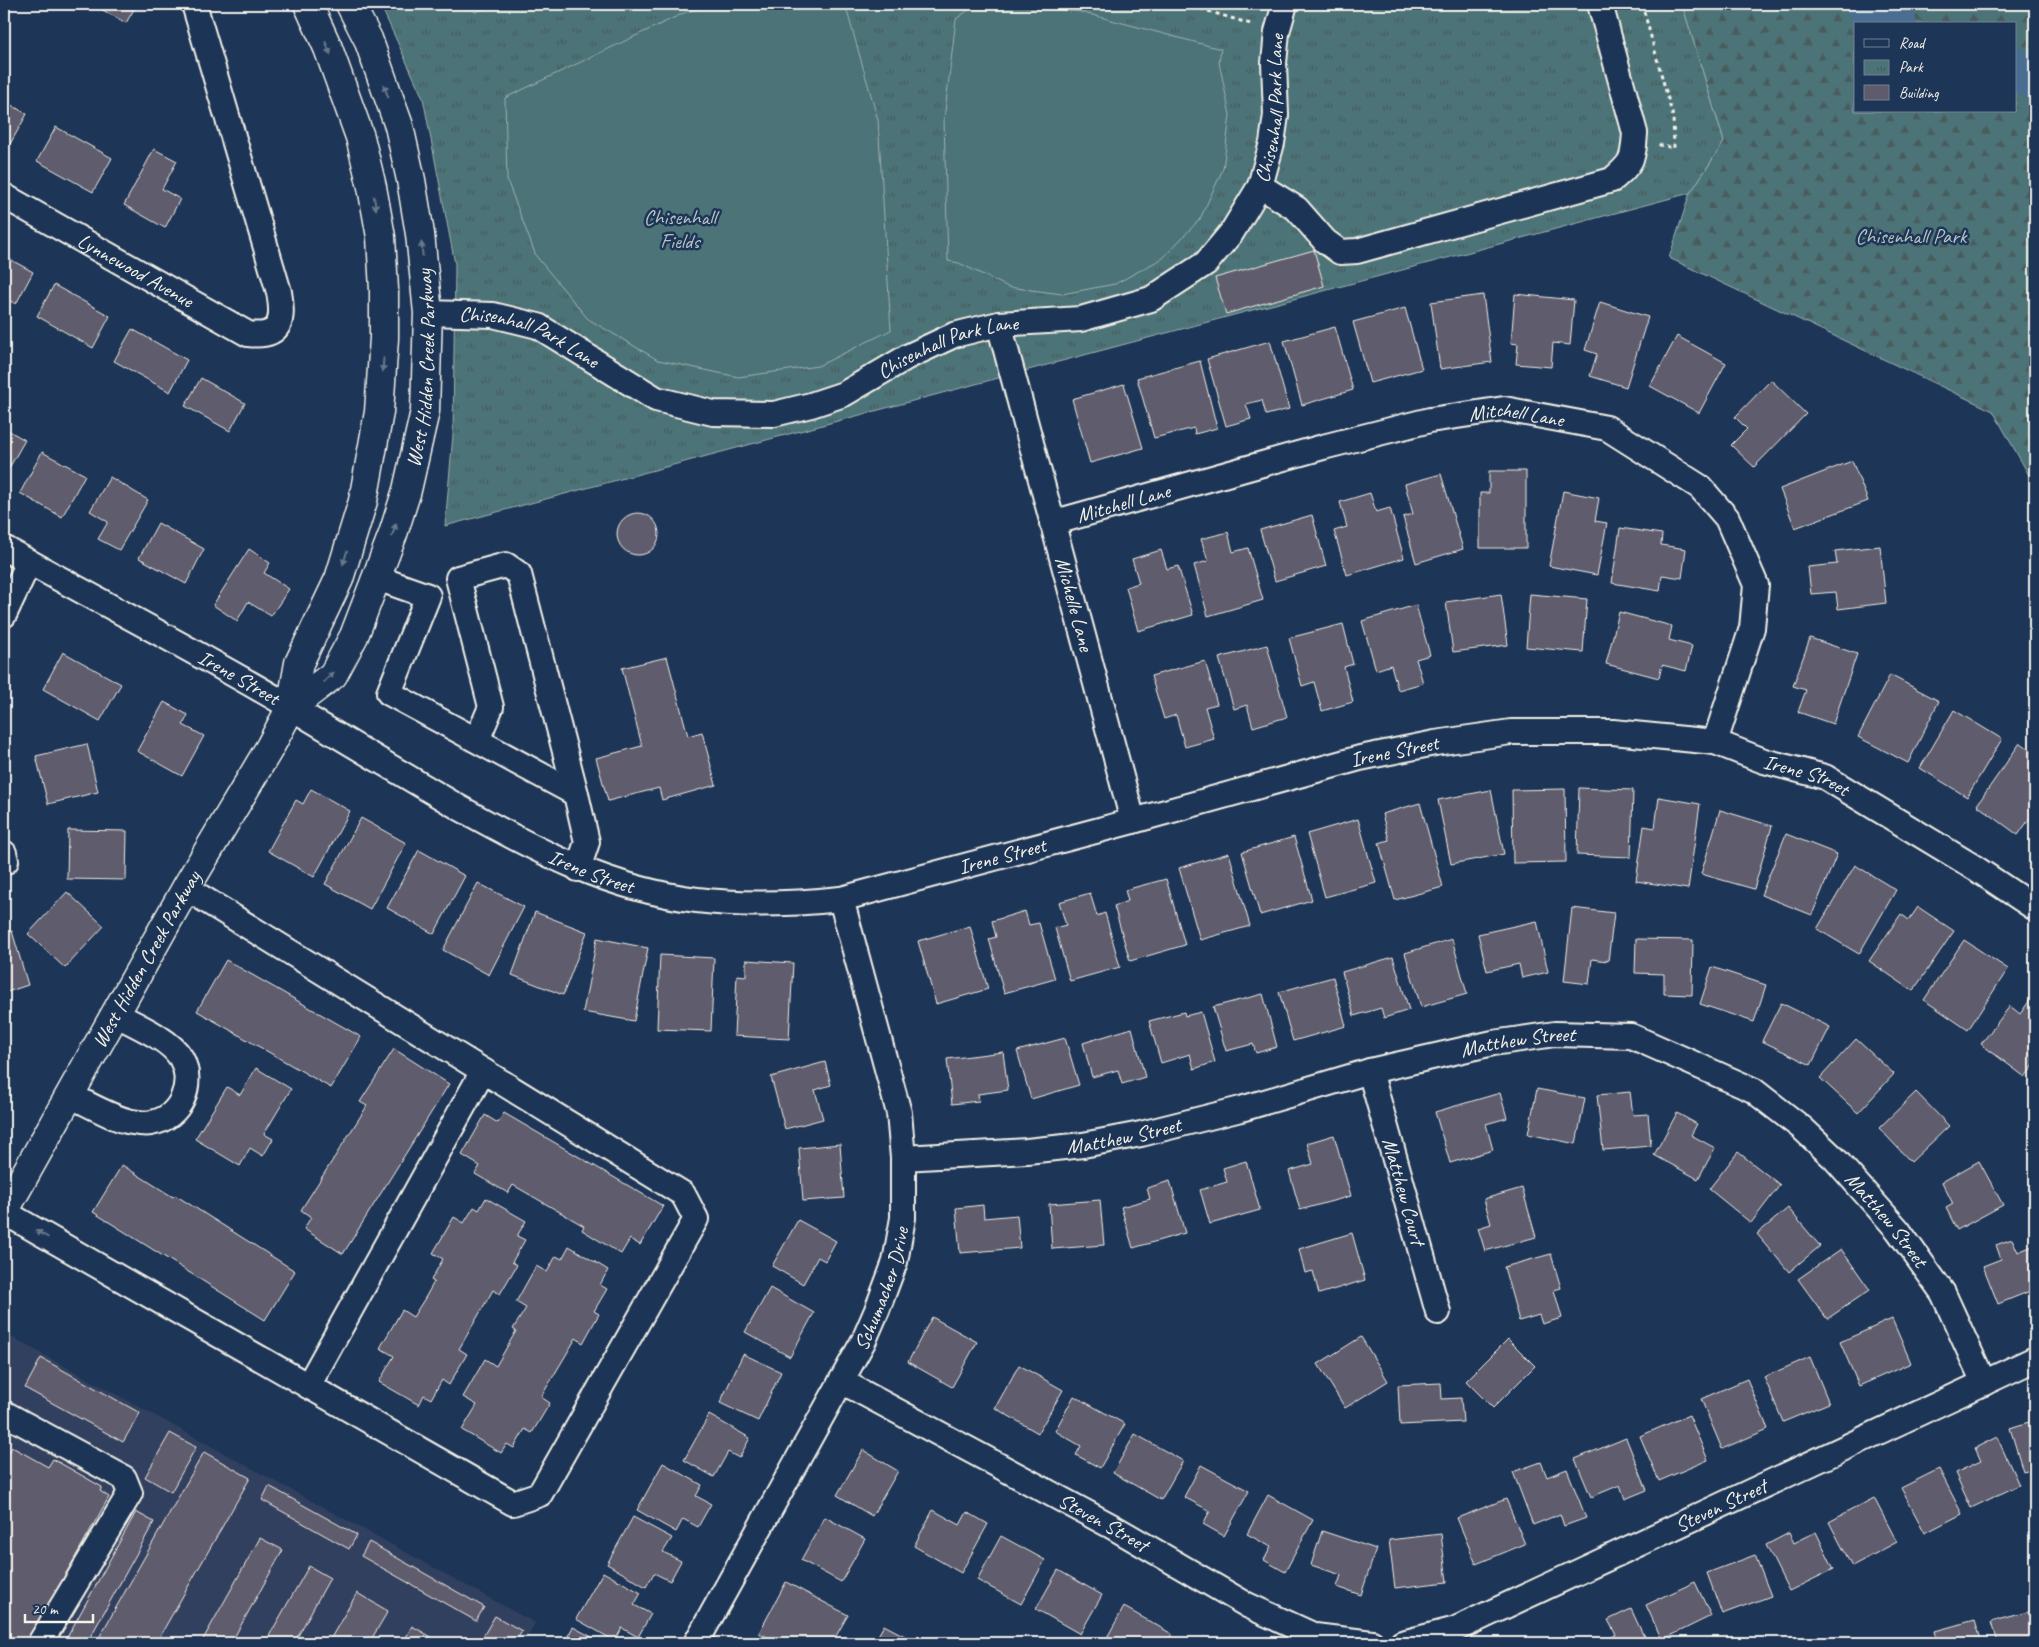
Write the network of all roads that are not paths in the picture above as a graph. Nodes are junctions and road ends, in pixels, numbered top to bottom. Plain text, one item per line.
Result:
1 (194, 4) edge
2 (308, 4) edge
3 (350, 4) edge
4 (1285, 4) edge
5 (1600, 4) edge
6 (1260, 186) junction
7 (4, 196) edge
8 (428, 313) junction
9 (998, 324) junction
10 (1052, 523) junction
11 (4, 548) edge
12 (29, 562) junction
13 (377, 578) junction
14 (458, 578) junction
15 (428, 596) junction
16 (4, 615) edge
17 (291, 707) junction
18 (477, 740) junction
19 (1715, 742) junction
20 (576, 794) junction
21 (1133, 821) junction
22 (4, 853) edge
23 (4, 862) edge
24 (578, 869) junction
25 (186, 888) junction
26 (841, 898) junction
27 (2035, 908) edge
28 (115, 1014) junction
29 (483, 1071) junction
30 (1370, 1072) junction
31 (69, 1095) junction
32 (903, 1158) junction
33 (4, 1212) edge
34 (1438, 1312) dead end
35 (2035, 1359) edge
36 (841, 1381) junction
37 (1984, 1383) junction
38 (308, 1386) junction
39 (4, 1413) edge
40 (40, 1643) edge
41 (696, 1643) edge
42 (1372, 1643) edge
43 (1402, 1643) edge

1 - 7 street, Lynnewood Avenue
2 -> 17 main road, West Hidden Creek Parkway
8 -> 3 main road, West Hidden Creek Parkway
4 - 6 street, Chisenhall Park Lane
5 - 6 street
6 - 9 street, Chisenhall Park Lane
8 - 9 street, Chisenhall Park Lane
13 -> 8 main road, West Hidden Creek Parkway
9 - 10 street, Michelle Lane
10 - 19 street, Mitchell Lane
10 - 21 street, Michelle Lane
11 - 12 street, Irene Street
12 - 16 street
12 - 17 street, Irene Street
13 - 15 street
17 -> 13 main road, West Hidden Creek Parkway
14 - 15 street
14 - 18 street
14 - 20 street
15 - 18 street
17 - 24 street, Irene Street
17 - 25 main road, West Hidden Creek Parkway
18 - 20 street
19 - 21 street, Irene Street
19 - 27 street, Irene Street
20 - 24 street
21 - 26 street, Irene Street
22 - 23 street
24 - 26 street, Irene Street
25 - 28 main road, West Hidden Creek Parkway
25 - 29 street
26 - 32 street, Schumacher Drive
28 - 31 main road, West Hidden Creek Parkway
28 - 31 street
29 - 38 street
29 - 38 street
30 - 32 street, Matthew Street
30 - 34 street, Matthew Court
30 - 37 street, Matthew Street
31 - 33 main road, West Hidden Creek Parkway
32 - 36 street, Schumacher Drive
38 -> 33 street
35 - 37 street, Steven Street
36 - 41 street, Schumacher Drive
36 - 42 street, Steven Street
37 - 43 street, Steven Street
39 - 40 street

